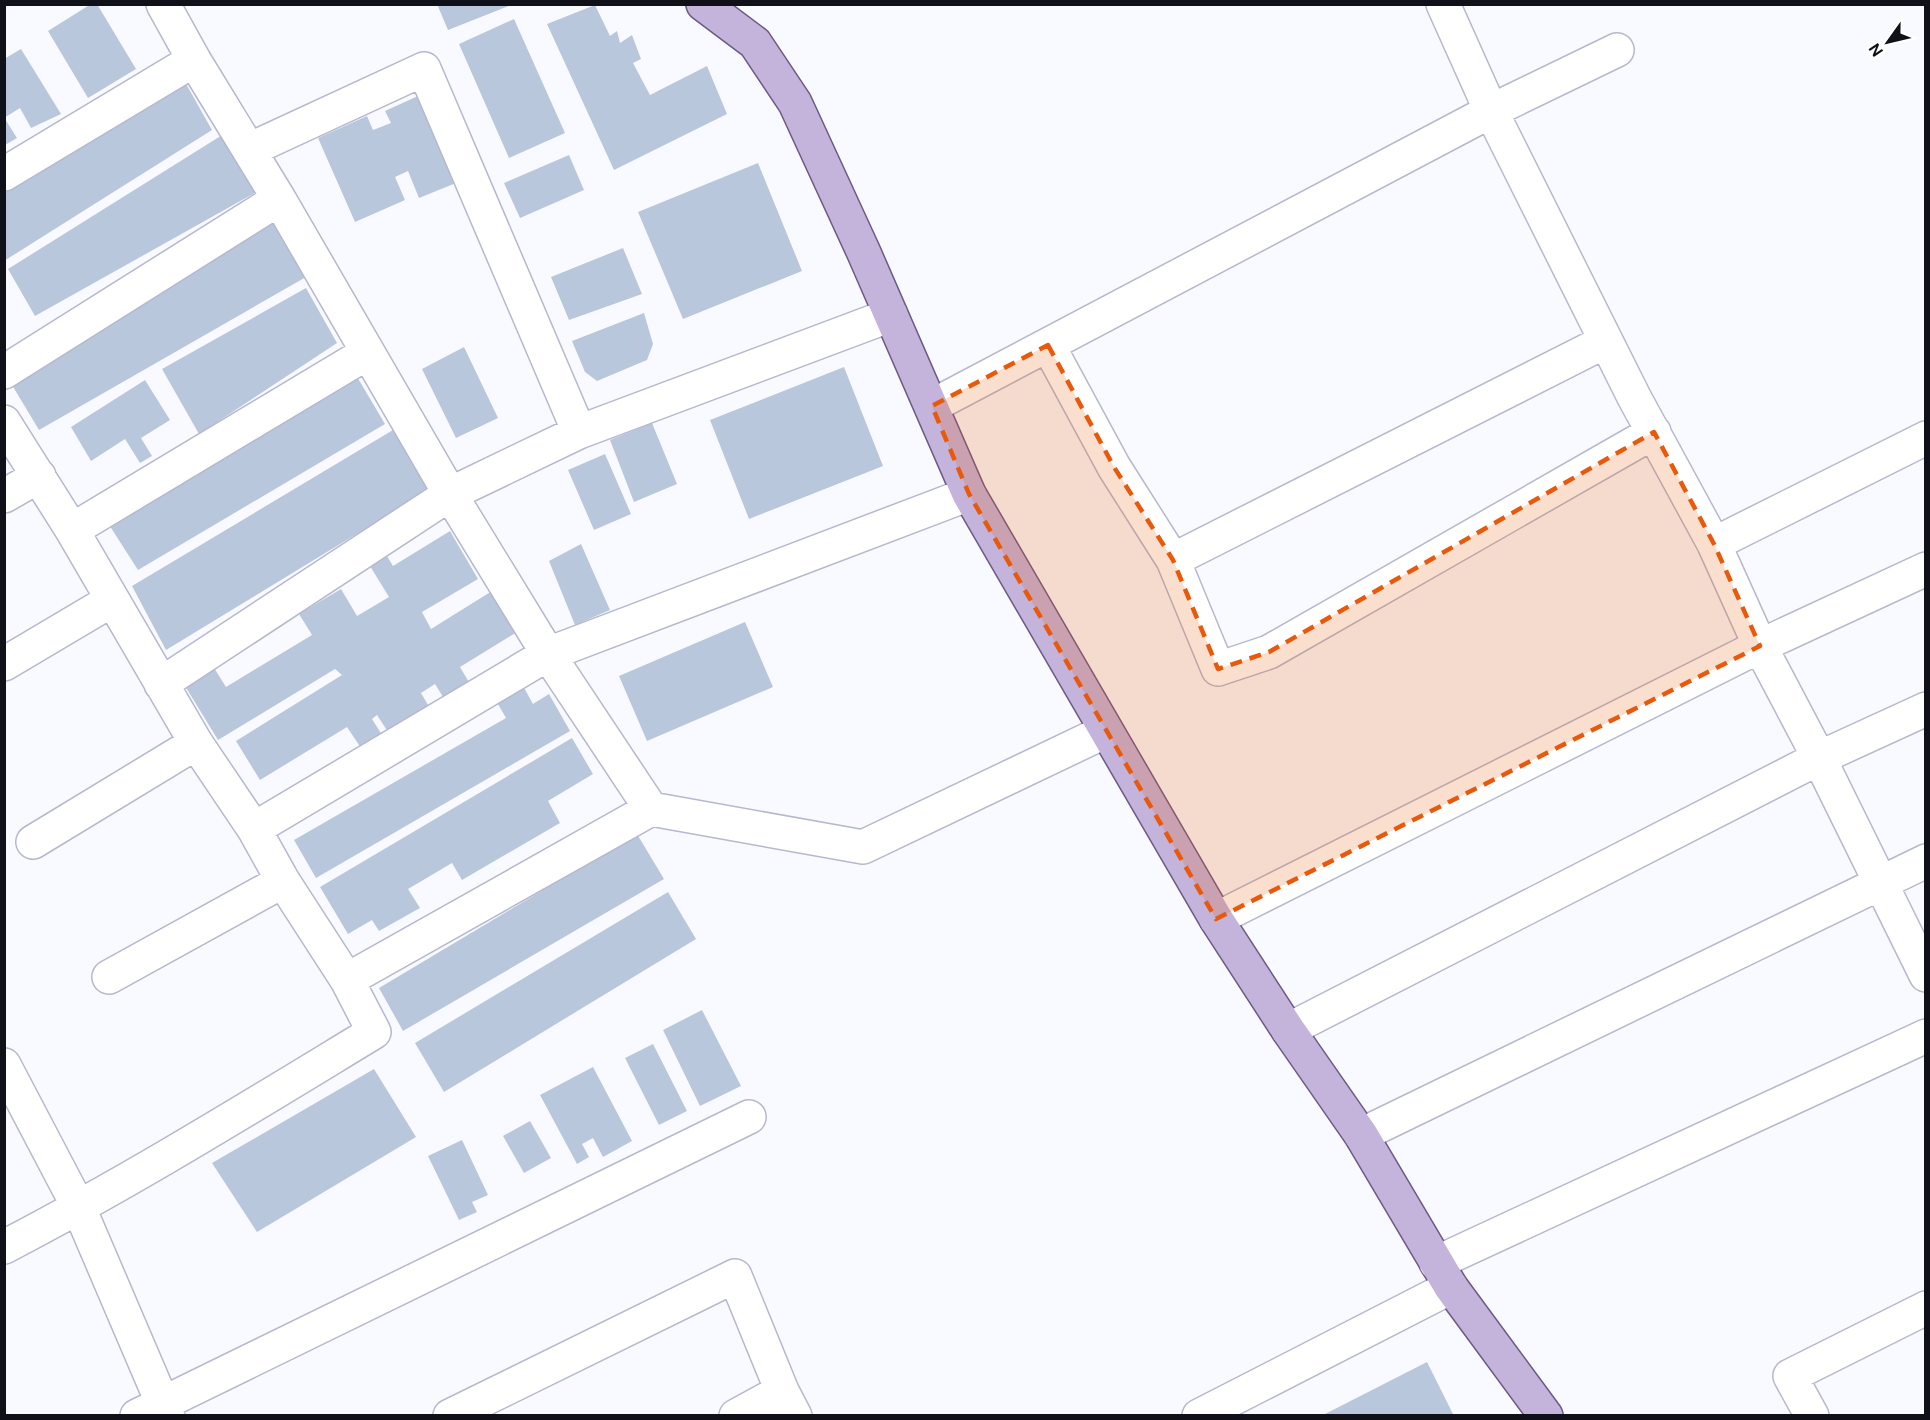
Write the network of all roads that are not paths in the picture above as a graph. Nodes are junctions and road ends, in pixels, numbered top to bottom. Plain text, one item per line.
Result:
1 (163, 4) edge
2 (703, 4) edge
3 (1443, 4) edge
4 (1617, 50) dead end
5 (194, 60) junction
6 (1491, 111) junction
7 (249, 150) junction
8 (4, 174) edge
9 (279, 199) junction
10 (891, 315) junction
11 (1606, 341) junction
12 (1048, 345) junction
13 (367, 353) junction
14 (4, 372) edge
15 (932, 406) junction
16 (4, 422) edge
17 (579, 432) junction
18 (1654, 432) junction
19 (1926, 438) edge
20 (39, 476) junction
21 (450, 494) junction
22 (969, 494) junction
23 (4, 496) edge
24 (72, 530) junction
25 (1714, 544) junction
26 (1173, 560) junction
27 (1926, 569) edge
28 (112, 600) junction
29 (1760, 646) junction
30 (548, 654) junction
31 (4, 664) edge
32 (161, 684) junction
33 (1926, 709) edge
34 (1106, 730) junction
35 (196, 743) junction
36 (1819, 758) junction
37 (651, 809) junction
38 (254, 829) junction
39 (33, 842) dead end
40 (1926, 861) edge
41 (283, 880) junction
42 (1881, 882) junction
43 (1216, 919) junction
44 (1926, 975) edge
45 (109, 977) dead end
46 (347, 980) junction
47 (1288, 1030) junction
48 (1926, 1036) edge
49 (4, 1065) edge
50 (749, 1117) dead end
51 (1361, 1136) junction
52 (79, 1208) junction
53 (4, 1247) edge
54 (1444, 1275) junction
55 (1926, 1308) edge
56 (789, 1403) edge
57 (156, 1412) edge
58 (450, 1416) edge
59 (736, 1416) edge
60 (1199, 1416) edge
61 (1546, 1416) edge
62 (1812, 1416) edge

1 - 5 street
2 - 10 main road
3 - 6 street
4 - 6 street
5 - 7 street
5 - 8 street
6 - 11 street
6 - 12 street
7 - 9 street
7 - 17 street
9 - 13 street
9 - 14 street
10 - 15 main road
10 - 17 street
11 - 18 street
11 - 26 street
12 - 15 street
12 - 26 street
13 - 21 street
13 - 24 street
15 - 22 main road
16 - 20 street
17 - 21 street
18 - 25 street
18 - 26 street
19 - 25 street
20 - 23 street
20 - 24 street
21 - 30 street
21 - 32 street
22 - 30 street
22 - 34 main road
24 - 28 street
25 - 29 street
27 - 29 street
28 - 31 street
28 - 32 street
29 - 36 street
29 - 43 street
30 - 37 street
30 - 38 street
32 - 35 street
33 - 36 street
34 - 37 street
34 - 43 main road
35 - 38 street
35 - 39 street
36 - 42 street
36 - 47 street
37 - 46 street
38 - 41 street
40 - 42 street
41 - 45 street
41 - 46 street
42 - 44 street
42 - 51 street
43 - 47 main road
46 - 52 street
47 - 51 main road
48 - 54 street
49 - 52 street
50 - 57 street
51 - 54 main road
52 - 53 street
52 - 57 street
54 - 60 street
54 - 61 main road
55 - 62 street
56 - 58 street
56 - 59 street

